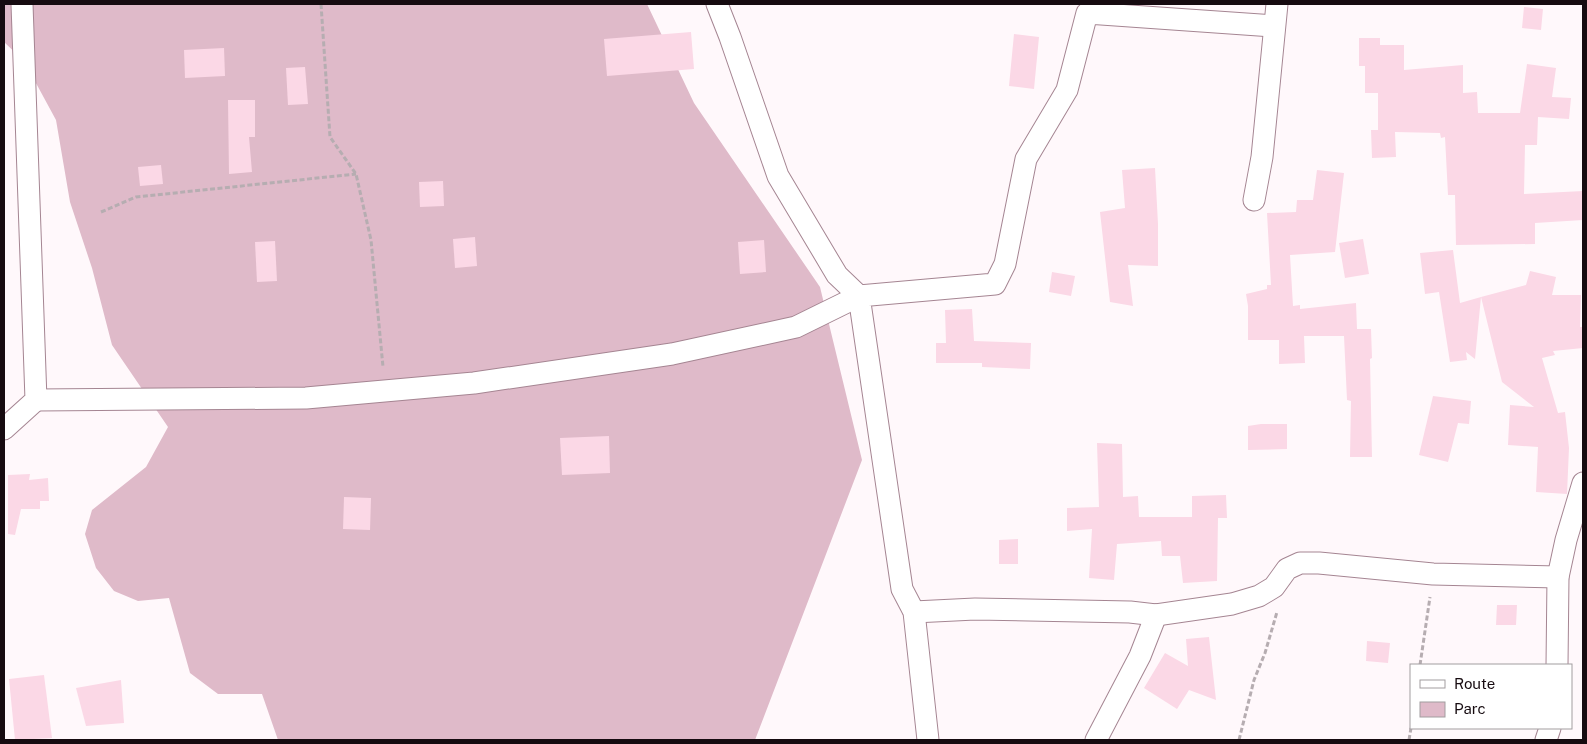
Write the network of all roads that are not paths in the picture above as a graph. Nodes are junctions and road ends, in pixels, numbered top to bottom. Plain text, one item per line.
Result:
1 (22, 4) edge
2 (717, 4) edge
3 (1277, 4) edge
4 (1274, 26) junction
5 (1254, 200) dead end
6 (859, 296) junction
7 (36, 400) junction
8 (4, 429) edge
9 (1583, 483) edge
10 (1558, 576) junction
11 (914, 612) junction
12 (1156, 615) junction
13 (1557, 664) edge
14 (928, 740) edge
15 (1096, 740) edge

1 - 7 street
2 - 6 street
3 - 4 street
4 - 5 street
4 - 6 street
6 - 7 street
6 - 11 street
7 - 8 street
9 - 10 street
10 - 12 street
10 - 13 street
11 - 12 street
11 - 14 street
12 - 15 street

